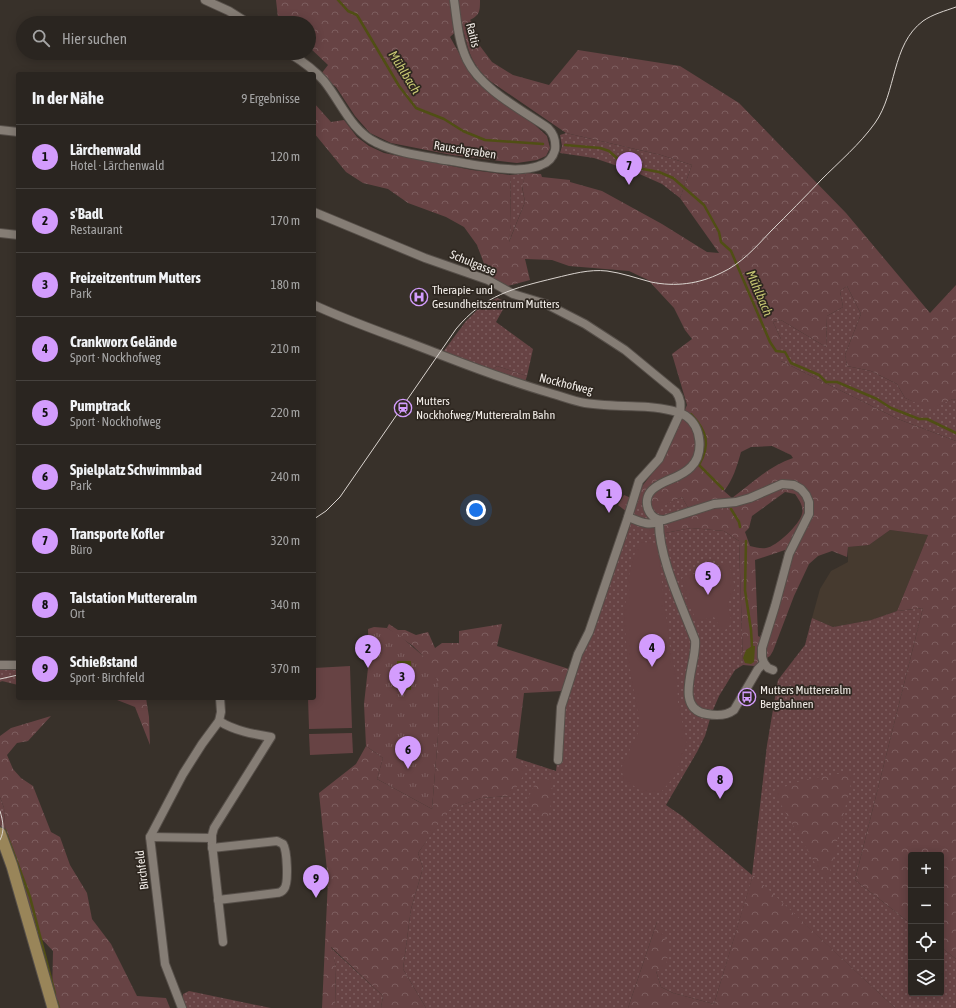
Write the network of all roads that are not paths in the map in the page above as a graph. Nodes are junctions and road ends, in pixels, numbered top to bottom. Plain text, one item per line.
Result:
1 (205, 0) edge
2 (454, 0) edge
3 (237, 16) edge
4 (300, 60) edge
5 (315, 72) edge
6 (316, 73) edge
7 (476, 73) joint
8 (0, 130) edge
9 (16, 132) edge
10 (316, 213) edge
11 (0, 233) edge
12 (16, 235) edge
13 (316, 306) edge
14 (680, 412) junction
15 (628, 517) junction
16 (659, 520) junction
17 (764, 663) junction
18 (0, 665) edge
19 (16, 665) edge
20 (772, 670) dead end
21 (220, 700) edge
22 (219, 721) junction
23 (558, 760) dead end
24 (150, 837) junction
25 (2, 838) edge
26 (212, 838) junction
27 (212, 848) junction
28 (218, 900) junction
29 (223, 942) dead end
30 (53, 1008) edge
31 (182, 1008) edge

1 - 3 street
2 - 7 street, Raitis
4 - 5 street, Rauschgraben
6 - 7 street, Rauschgraben
8 - 9 street
10 - 14 street, Schulgasse
11 - 12 street
13 - 14 street, Nockhofweg
14 - 15 street
14 - 16 street
15 - 16 street
15 - 23 street
16 - 17 street
16 - 17 street
17 - 20 street
18 - 19 street
21 - 22 street
22 - 24 street, Birchfeld
22 - 26 street
24 - 26 street
24 - 31 street, Birchfeld
25 - 30 main road
26 - 27 street
27 - 28 street
27 - 28 street
28 - 29 street

